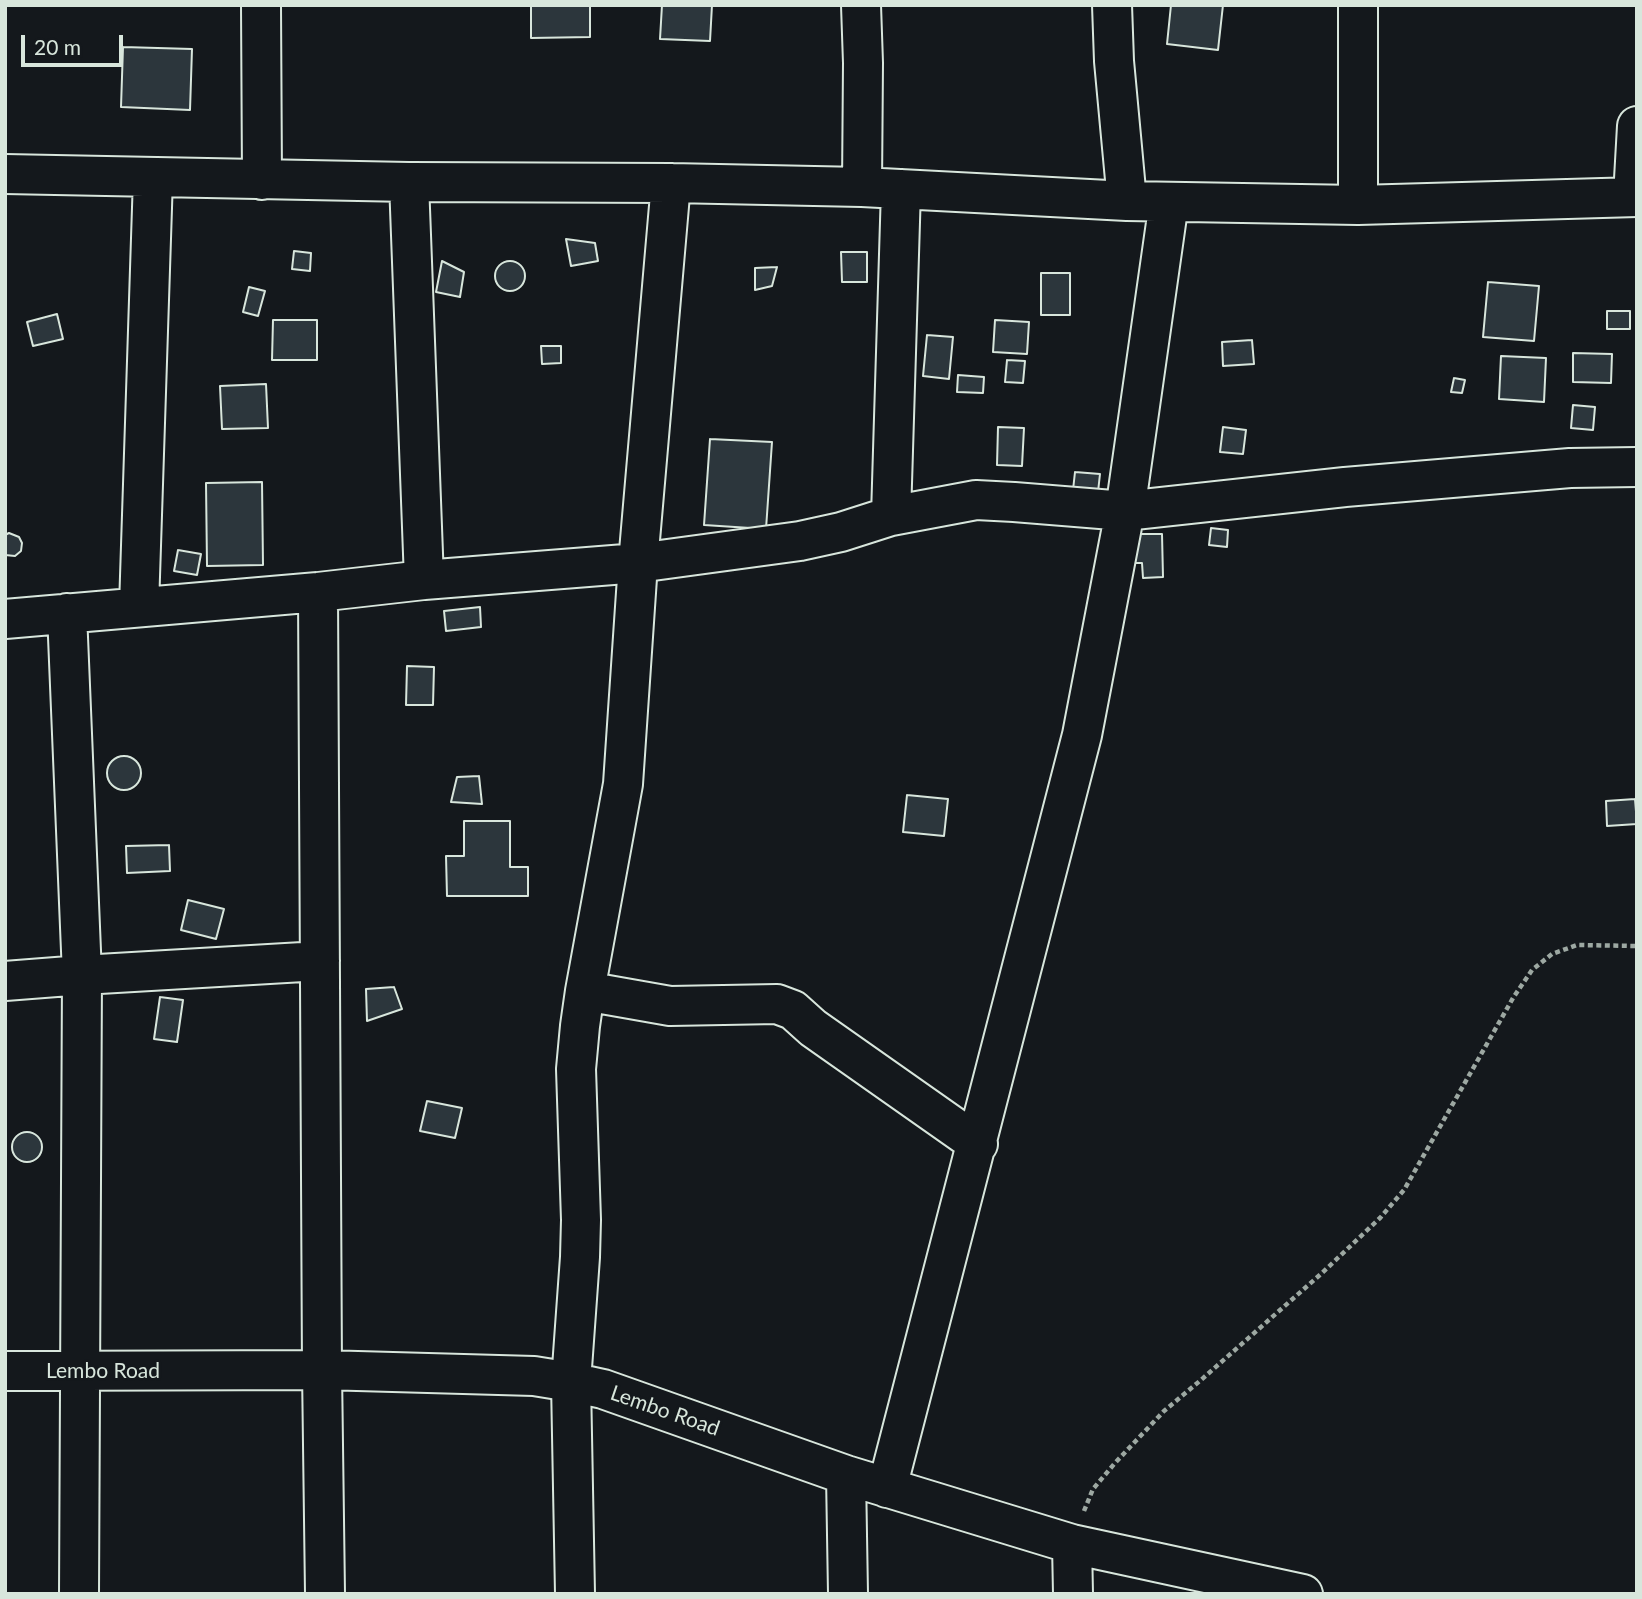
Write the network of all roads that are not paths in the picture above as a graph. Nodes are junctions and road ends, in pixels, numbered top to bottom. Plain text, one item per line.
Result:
1 (261, 5) edge
2 (861, 5) edge
3 (1112, 5) edge
4 (1358, 5) edge
5 (1637, 126) edge
6 (5, 174) edge
7 (153, 177) junction
8 (262, 180) junction
9 (409, 182) junction
10 (671, 183) junction
11 (862, 187) junction
12 (901, 189) junction
13 (1635, 197) edge
14 (1127, 201) junction
15 (1170, 202) junction
16 (1357, 205) junction
17 (1637, 467) edge
18 (1125, 510) junction
19 (891, 516) junction
20 (638, 563) junction
21 (424, 580) junction
22 (318, 592) junction
23 (139, 607) junction
24 (67, 613) junction
25 (5, 618) edge
26 (320, 961) junction
27 (82, 975) junction
28 (5, 981) edge
29 (585, 991) junction
30 (978, 1144) junction
31 (322, 1370) junction
32 (5, 1371) edge
33 (80, 1371) junction
34 (571, 1381) junction
35 (846, 1475) junction
36 (887, 1488) junction
37 (1073, 1544) junction
38 (79, 1594) edge
39 (325, 1594) edge
40 (575, 1594) edge
41 (848, 1594) edge
42 (1073, 1594) edge
43 (1303, 1594) edge

1 - 8 street
2 - 11 street
3 - 14 street
4 - 16 street
5 - 13 street
6 - 7 street
7 - 8 street
7 - 23 street
8 - 9 street
9 - 10 street
9 - 21 street
10 - 11 street
10 - 20 street
11 - 12 street
12 - 14 street
12 - 19 street
13 - 16 street
14 - 15 street
15 - 16 street
15 - 18 street
17 - 18 street
18 - 19 street
18 - 30 street
19 - 20 street
20 - 21 street
20 - 29 street
21 - 22 street
22 - 23 street
22 - 26 street
23 - 24 street
24 - 25 street
24 - 27 street
26 - 27 street
26 - 31 street
27 - 28 street
27 - 33 street
29 - 30 street
29 - 34 street
30 - 36 street
31 - 33 street, Lembo Road
31 - 34 street, Lembo Road
31 - 39 street
32 - 33 street, Lembo Road
33 - 38 street
34 - 35 street, Lembo Road
34 - 40 street
35 - 36 street, Lembo Road
35 - 41 street
36 - 37 street, Lembo Road
37 - 42 street
37 - 43 street, Lembo Road

